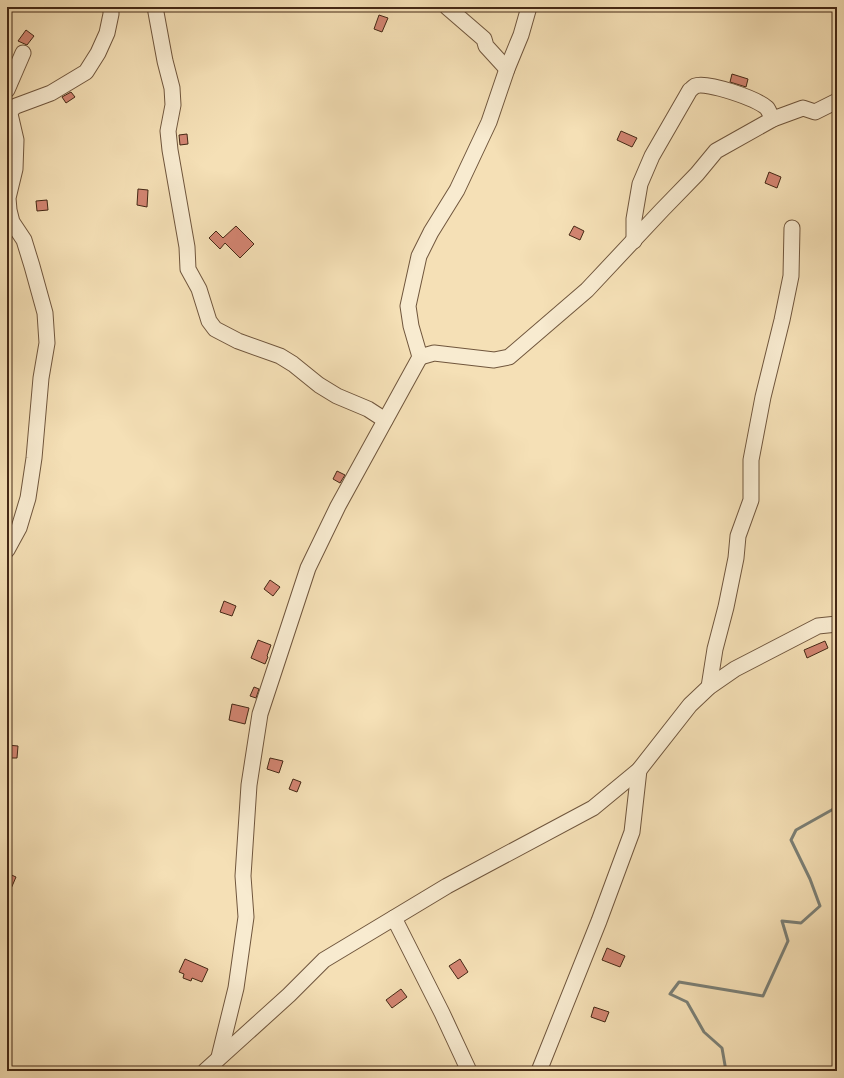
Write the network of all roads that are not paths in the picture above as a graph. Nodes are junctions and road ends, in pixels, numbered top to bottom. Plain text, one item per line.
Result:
1 (111, 7) edge
2 (155, 7) edge
3 (447, 7) edge
4 (529, 7) edge
5 (537, 7) edge
6 (524, 24) junction
7 (22, 53) dead end
8 (507, 69) junction
9 (7, 90) edge
10 (837, 101) edge
11 (9, 107) edge
12 (773, 119) junction
13 (792, 228) dead end
14 (634, 241) junction
15 (420, 357) junction
16 (385, 420) junction
17 (7, 550) edge
18 (837, 614) edge
19 (837, 624) edge
20 (818, 626) junction
21 (709, 687) junction
22 (639, 770) junction
23 (394, 918) junction
24 (219, 1057) junction
25 (205, 1071) edge
26 (469, 1071) edge
27 (538, 1071) edge

1 - 11 street
2 - 16 street
3 - 8 street
4 - 6 street
5 - 6 street
6 - 8 street
7 - 9 street
8 - 15 street
10 - 12 street
11 - 17 street
12 - 14 street
12 - 14 street
13 - 21 street
14 - 15 street
15 - 16 street
16 - 24 street
18 - 20 street
19 - 20 street
20 - 21 street
21 - 22 street
22 - 23 street
22 - 27 street
23 - 24 street
23 - 26 street
24 - 25 street

